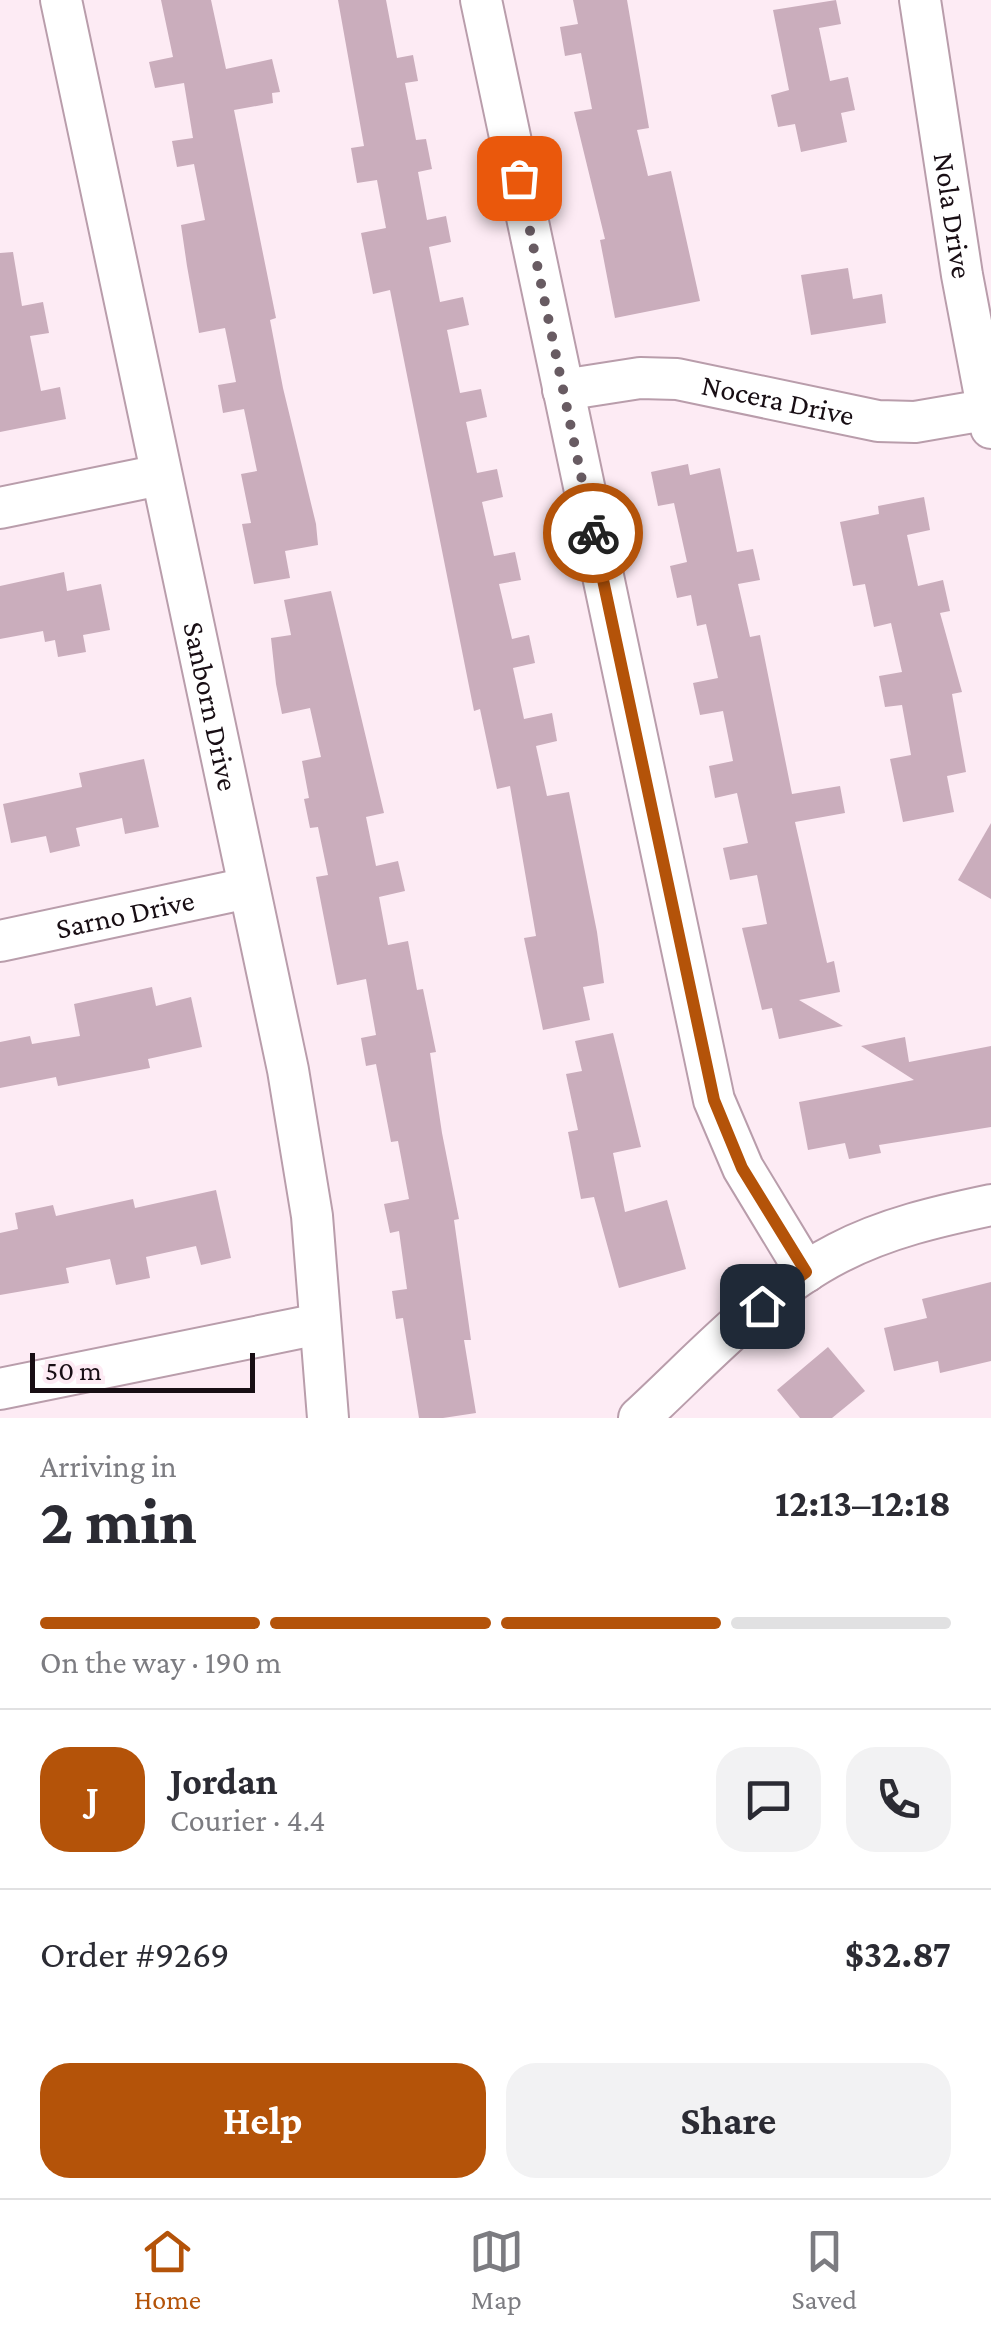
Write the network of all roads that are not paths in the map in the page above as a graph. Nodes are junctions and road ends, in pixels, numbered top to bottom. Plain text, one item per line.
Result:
1 (61, 0) edge
2 (482, 0) edge
3 (920, 0) edge
4 (564, 390) junction
5 (990, 416) edge
6 (160, 476) junction
7 (0, 508) edge
8 (248, 888) junction
9 (0, 941) edge
10 (991, 1205) edge
11 (806, 1272) junction
12 (319, 1324) junction
13 (0, 1389) edge
14 (328, 1418) edge
15 (639, 1418) edge

1 - 6 street, Sanborn Drive
2 - 4 street
3 - 5 street, Nola Drive
4 - 5 street, Nocera Drive
4 - 11 street
6 - 7 street
6 - 8 street, Sanborn Drive
8 - 9 street, Sarno Drive
8 - 12 street, Sanborn Drive
10 - 11 street
11 - 15 street
12 - 13 street
12 - 14 street, Sanborn Drive

